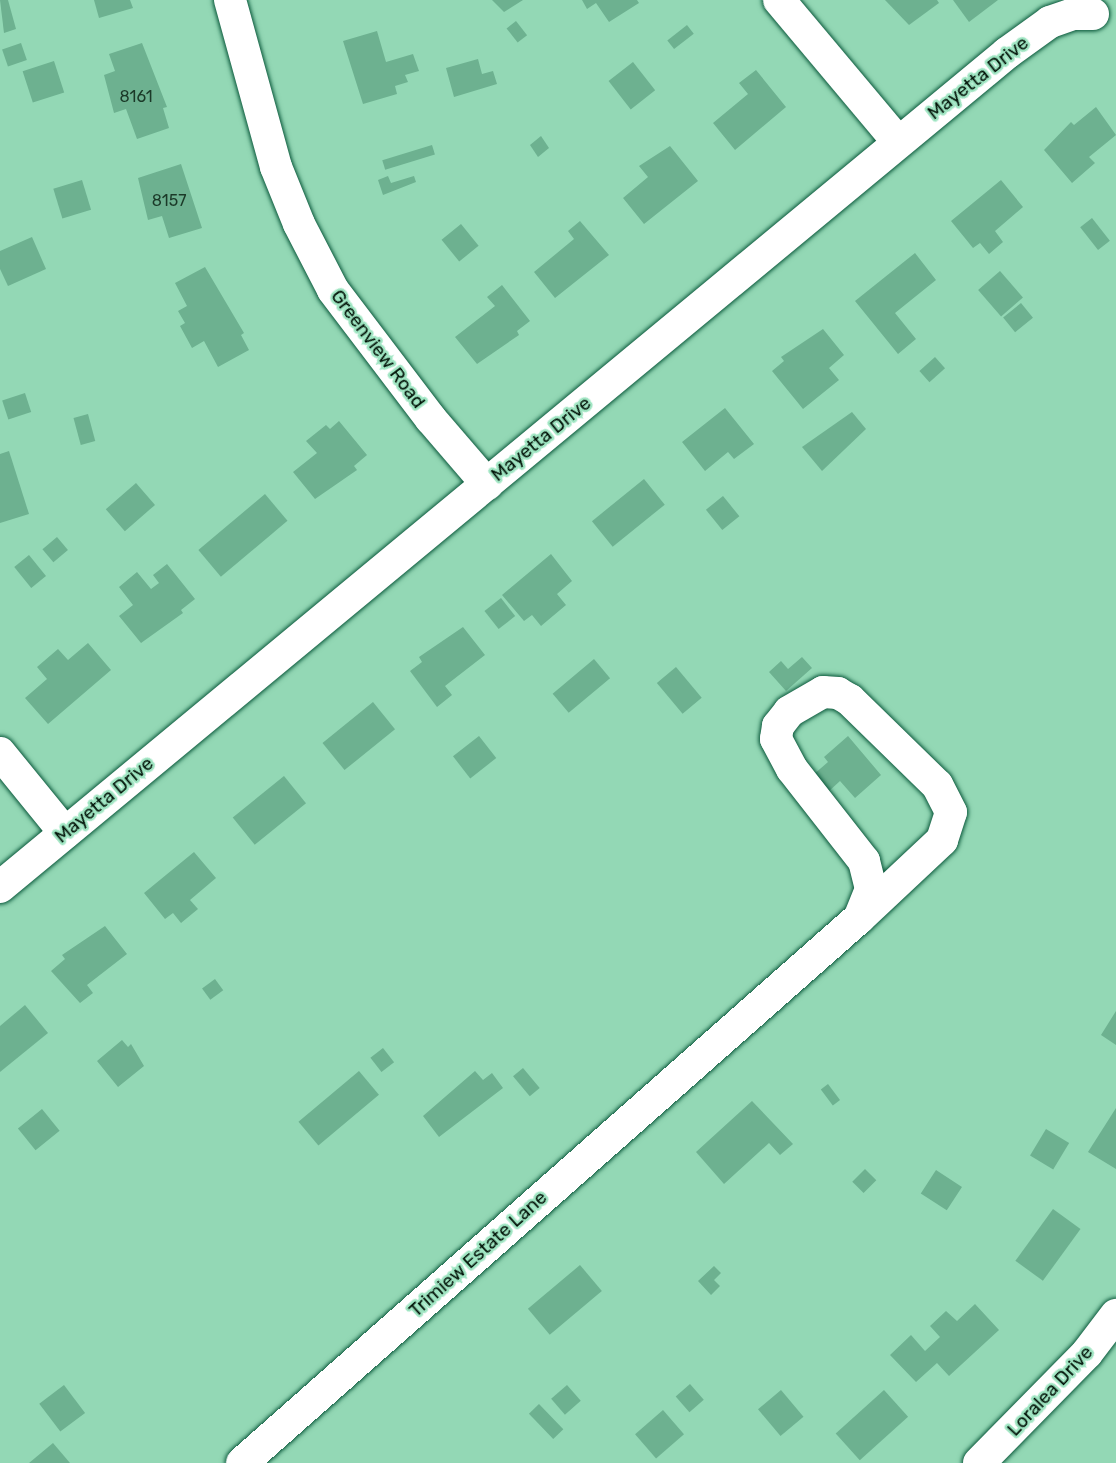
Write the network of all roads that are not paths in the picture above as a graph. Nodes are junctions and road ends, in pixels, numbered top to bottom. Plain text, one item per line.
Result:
1 (230, 0) edge
2 (779, 0) edge
3 (1093, 14) dead end
4 (898, 142) junction
5 (487, 484) junction
6 (0, 753) edge
7 (65, 833) junction
8 (0, 887) edge
9 (859, 918) junction
10 (1116, 1315) edge
11 (242, 1463) edge
12 (979, 1463) edge

1 - 5 street, Greenview Road
2 - 4 street
3 - 4 street, Mayetta Drive
4 - 5 street, Mayetta Drive
5 - 7 street, Mayetta Drive
6 - 7 street
7 - 8 street, Mayetta Drive
9 - 9 street, Trimiew Estate Lane
9 - 11 street, Trimiew Estate Lane
10 - 12 street, Loralea Drive

